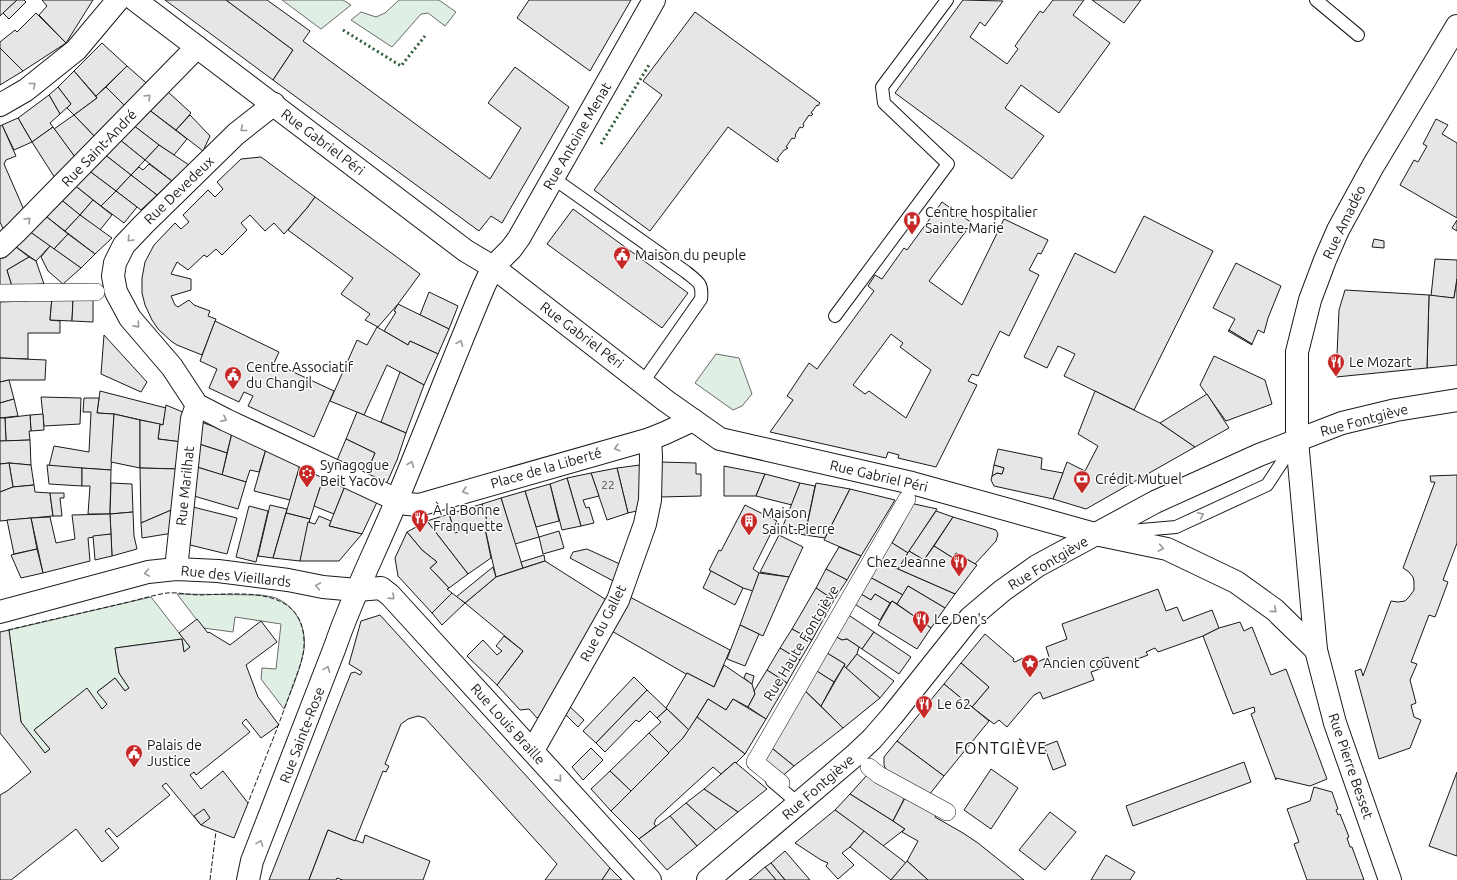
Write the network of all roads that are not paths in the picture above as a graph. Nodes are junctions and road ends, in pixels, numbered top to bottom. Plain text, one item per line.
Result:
1 (118, 0) edge
2 (135, 0) edge
3 (654, 0) edge
4 (947, 0) edge
5 (1316, 0) edge
6 (1457, 26) edge
7 (1358, 35) dead end
8 (198, 47) junction
9 (274, 104) junction
10 (0, 105) edge
11 (553, 178) junction
12 (0, 247) edge
13 (493, 267) junction
14 (106, 292) junction
15 (0, 293) edge
16 (835, 316) dead end
17 (643, 382) junction
18 (1457, 400) edge
19 (197, 405) junction
20 (693, 420) junction
21 (1297, 440) junction
22 (654, 448) junction
23 (909, 491) junction
24 (397, 500) junction
25 (1095, 534) junction
26 (176, 569) junction
27 (357, 590) junction
28 (1, 607) edge
29 (1316, 650) junction
30 (538, 747) junction
31 (869, 767) dead end
32 (781, 783) dead end
33 (799, 804) junction
34 (947, 812) dead end
35 (248, 880) edge
36 (650, 880) edge
37 (708, 880) edge
38 (1390, 880) edge

10 -> 1 street
2 - 8 street, Rue Gabriel Péri
3 - 11 street, Rue Antoine Menat
4 - 16 lane
5 - 7 lane
6 - 21 street, Rue Amadéo
8 - 9 street, Rue Gabriel Péri
12 -> 8 street, Rue Saint-André
9 - 13 street, Rue Gabriel Péri
9 -> 14 street, Rue Devedeux
11 - 13 street, Rue Antoine Menat
11 - 17 lane
13 - 17 street, Rue Gabriel Péri
24 -> 13 street
14 - 15 street
14 -> 19 street
17 - 20 street, Rue Gabriel Péri
18 - 21 street, Rue Fontgiève
19 -> 24 street, Place de la Liberté
19 - 26 street, Rue Marilhat
20 - 22 street, Place de la Liberté
20 - 23 street, Rue Gabriel Péri
21 - 25 street, Rue Fontgiève
25 -> 21 lane
21 - 29 street, Rue Pierre Besset
22 -> 24 street, Place de la Liberté
22 - 30 street, Rue du Gallet
23 - 25 street, Rue Gabriel Péri
23 - 32 street
23 - 33 lane, Rue Haute Fontgiève
24 - 27 street
25 -> 29 street
25 - 33 street, Rue Fontgiève
27 -> 26 street, Rue des Vieillards
26 -> 28 street, Rue des Vieillards
27 -> 30 street, Rue Louis Braille
35 -> 27 street, Rue Sainte-Rose
29 - 38 street, Rue Pierre Besset
30 -> 36 street, Rue Louis Braille
31 - 34 street
33 - 37 street, Rue Fontgiève

